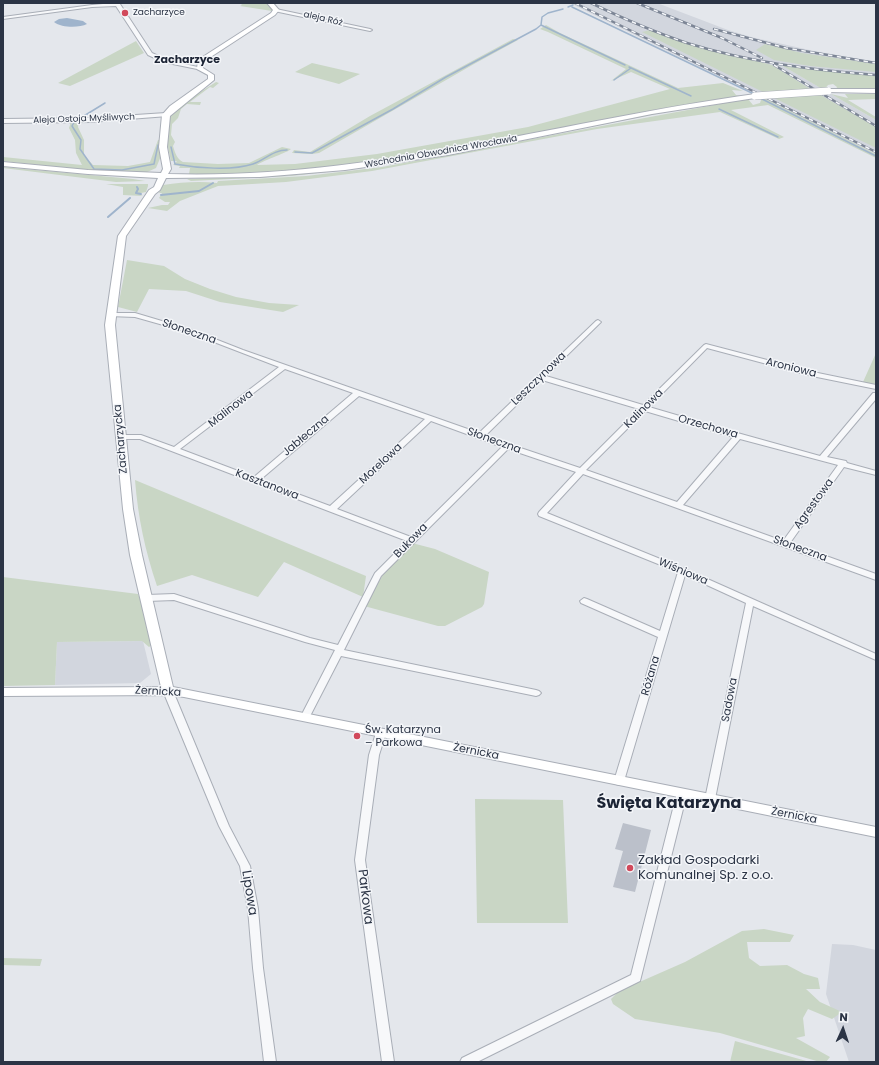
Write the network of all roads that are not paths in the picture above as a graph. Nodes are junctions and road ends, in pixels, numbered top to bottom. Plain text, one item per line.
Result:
1 (270, 3) edge
2 (117, 4) edge
3 (276, 10) junction
4 (3, 18) edge
5 (370, 30) dead end
6 (200, 61) junction
7 (177, 64) junction
8 (200, 69) junction
9 (876, 91) edge
10 (166, 115) junction
11 (3, 121) edge
12 (164, 155) junction
13 (3, 164) edge
14 (167, 168) junction
15 (133, 176) junction
16 (180, 177) junction
17 (156, 179) junction
18 (110, 315) junction
19 (598, 322) dead end
20 (706, 346) joint
21 (285, 366) junction
22 (541, 377) junction
23 (876, 387) edge
24 (358, 393) junction
25 (876, 395) edge
26 (645, 408) junction
27 (430, 418) junction
28 (480, 436) junction
29 (738, 436) junction
30 (121, 437) junction
31 (507, 446) junction
32 (175, 450) junction
33 (822, 458) junction
34 (843, 463) junction
35 (582, 471) junction
36 (876, 472) edge
37 (255, 480) junction
38 (678, 506) junction
39 (332, 509) junction
40 (412, 540) junction
41 (785, 544) junction
42 (682, 571) junction
43 (876, 577) edge
44 (147, 598) junction
45 (584, 601) dead end
46 (751, 601) junction
47 (662, 636) junction
48 (339, 650) junction
49 (876, 657) edge
50 (168, 691) junction
51 (3, 692) edge
52 (536, 693) dead end
53 (305, 718) junction
54 (381, 733) junction
55 (619, 781) junction
56 (682, 793) junction
57 (710, 799) junction
58 (876, 832) edge
59 (270, 1062) edge
60 (388, 1062) edge
61 (466, 1062) edge

1 - 3 street
2 - 4 street
2 - 7 street
3 - 5 street, aleja Róż
3 - 6 street
6 - 7 street
6 - 8 street
7 - 8 street
8 - 10 street
9 - 16 street, Wschodnia Obwodnica Wrocławia, bridge
10 - 11 street, Aleja Ostoja Myśliwych
10 - 12 street, Zacharzycka
12 - 14 street, Zacharzycka
12 - 17 street, Zacharzycka
13 - 15 street
14 - 16 street
14 - 17 street, Zacharzycka
15 - 17 street
15 - 17 street
16 - 17 street, Wschodnia Obwodnica Wrocławia
17 - 18 street, Zacharzycka
18 - 21 street, Słoneczna
18 - 30 street, Zacharzycka
19 - 22 street, Leszczynowa
20 - 23 street, Aroniowa
20 - 26 street, Kalinowa
21 - 24 street, Słoneczna
21 - 32 street, Malinowa
22 - 26 street, Orzechowa
22 - 28 street, Leszczynowa
24 - 27 street, Słoneczna
24 - 37 street, Jabłeczna
25 - 33 street
26 - 29 street, Orzechowa
26 - 35 street, Kalinowa
27 - 28 street, Słoneczna
27 - 39 street, Morelowa
28 - 31 street, Słoneczna
29 - 33 street, Orzechowa
29 - 38 street
30 - 32 street, Kasztanowa
30 - 44 street, Zacharzycka
31 - 35 street, Słoneczna
31 - 40 street, Bukowa
32 - 37 street, Kasztanowa
33 - 34 street, Orzechowa
34 - 36 street, Orzechowa
34 - 41 street, Agrestowa
35 - 38 street, Słoneczna
35 - 42 street, Wiśniowa
37 - 39 street, Kasztanowa
38 - 41 street, Słoneczna
39 - 40 street, Kasztanowa
40 - 48 street, Bukowa
41 - 43 street, Słoneczna
42 - 46 street, Wiśniowa
42 - 47 street, Różana
44 - 48 street
44 - 50 street, Zacharzycka
45 - 47 street
46 - 49 street, Wiśniowa
46 - 57 street, Sadowa
47 - 55 street, Różana
48 - 52 street
48 - 53 street, Bukowa
50 - 51 street, Żernicka
50 - 53 street, Żernicka
50 - 59 street, Lipowa
53 - 54 street, Żernicka
54 - 55 street, Żernicka
54 - 60 street, Parkowa
55 - 56 street, Żernicka
56 - 57 street, Żernicka
56 - 61 street
57 - 58 street, Żernicka

